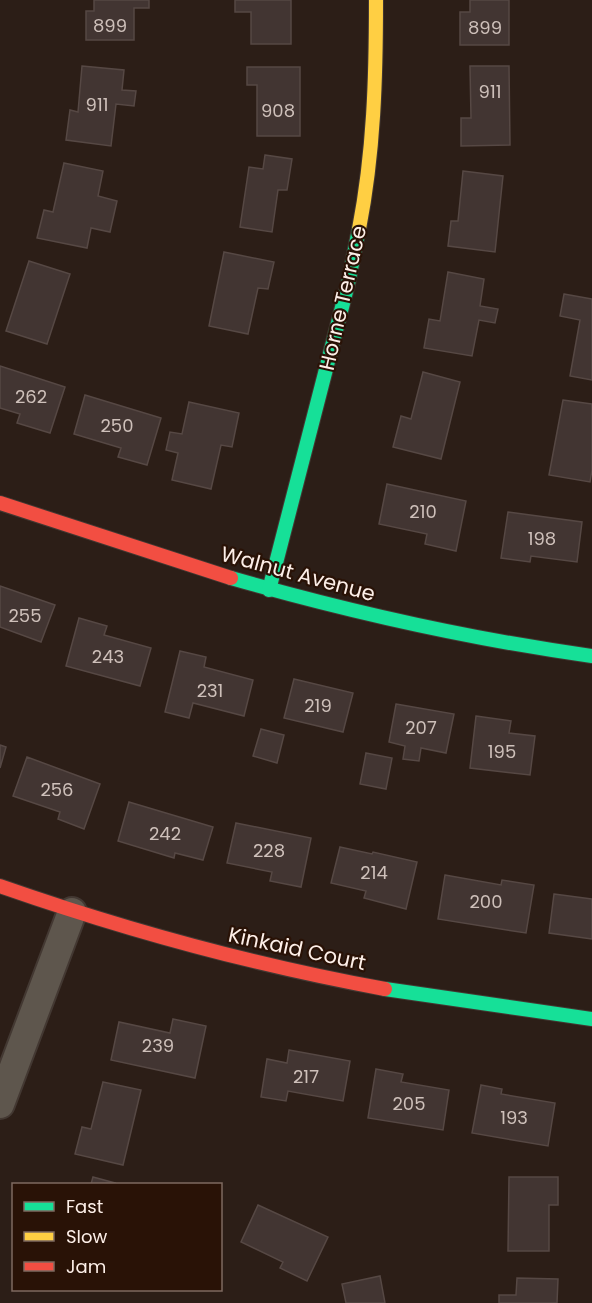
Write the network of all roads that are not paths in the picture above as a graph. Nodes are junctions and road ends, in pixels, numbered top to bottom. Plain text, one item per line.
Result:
1 (376, 0) edge
2 (0, 503) edge
3 (269, 590) junction
4 (592, 656) edge
5 (0, 886) edge
6 (72, 912) junction
7 (592, 1019) edge
8 (0, 1104) edge

1 - 3 street, Horne Terrace
2 - 3 street, Walnut Avenue
3 - 4 street, Walnut Avenue
5 - 6 street, Kinkaid Court
6 - 7 street, Kinkaid Court
6 - 8 street

